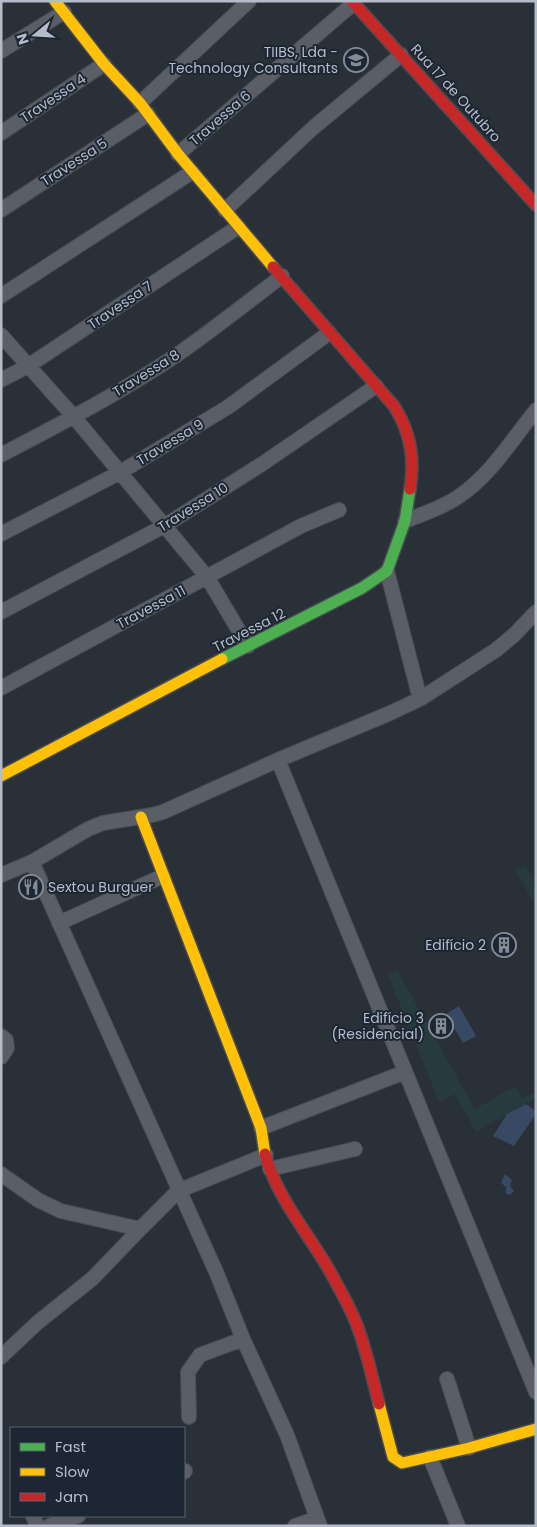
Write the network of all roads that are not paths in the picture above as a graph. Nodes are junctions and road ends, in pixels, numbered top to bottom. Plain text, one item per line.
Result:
1 (249, 1) edge
2 (353, 2) edge
3 (60, 6) edge
4 (1, 51) edge
5 (401, 55) junction
6 (104, 64) junction
7 (144, 108) junction
8 (1, 133) edge
9 (178, 154) junction
10 (192, 172) junction
11 (520, 187) junction
12 (536, 197) edge
13 (536, 206) edge
14 (1, 210) edge
15 (225, 210) junction
16 (238, 227) junction
17 (282, 276) junction
18 (1, 296) edge
19 (329, 333) junction
20 (1, 335) edge
21 (28, 366) junction
22 (1, 380) edge
23 (376, 386) junction
24 (536, 410) edge
25 (74, 417) junction
26 (1, 455) edge
27 (119, 473) junction
28 (339, 510) dead end
29 (404, 522) junction
30 (164, 526) junction
31 (1, 534) edge
32 (388, 571) junction
33 (207, 577) junction
34 (1, 612) edge
35 (536, 612) edge
36 (248, 646) junction
37 (1, 688) edge
38 (420, 699) junction
39 (278, 760) junction
40 (1, 776) edge
41 (141, 816) junction
42 (32, 862) junction
43 (1, 875) edge
44 (162, 876) junction
45 (59, 922) junction
46 (1, 1036) edge
47 (1, 1057) edge
48 (405, 1072) junction
49 (261, 1128) junction
50 (355, 1150) dead end
51 (268, 1162) junction
52 (1, 1174) edge
53 (178, 1191) junction
54 (140, 1230) junction
55 (243, 1339) junction
56 (1, 1357) edge
57 (447, 1379) dead end
58 (536, 1392) edge
59 (189, 1417) dead end
60 (536, 1429) edge
61 (469, 1448) junction
62 (430, 1457) junction
63 (75, 1517) edge
64 (318, 1522) edge
65 (49, 1526) edge
66 (295, 1526) edge
67 (458, 1526) edge

1 - 7 street, Travessa 5
2 - 5 street, Rua 17 de Outubro
2 - 9 street, Travessa 6
3 - 4 street
3 - 6 street
5 - 11 street, Rua 17 de Outubro
5 - 15 street
6 - 7 street
6 - 8 street, Travessa 4
7 - 9 street
7 - 14 street, Travessa 5
9 - 10 street
10 - 15 street
10 - 18 street
11 - 12 street
11 - 13 street, Rua 17 de Outubro
15 - 16 street
16 - 17 street
16 - 21 street, Travessa 7
17 - 19 street
17 - 25 street, Travessa 8
19 - 23 street
19 - 27 street, Travessa 9
20 - 21 street
21 - 22 street, Travessa 7
21 - 25 street
23 - 29 street
23 - 30 street, Travessa 10
24 - 29 street
25 - 26 street, Travessa 8
25 - 27 street
27 - 30 street
27 - 31 street, Travessa 9
28 - 33 street, Travessa 11
29 - 32 street
30 - 33 street
30 - 34 street, Travessa 10
32 - 36 street, Travessa 12
32 - 38 street
33 - 36 street
33 - 37 street, Travessa 11
35 - 38 street
36 - 40 street, Travessa 12
38 - 39 street
39 - 41 street
39 - 48 street
41 - 42 street
41 - 44 street
42 - 43 street
42 - 45 street
44 - 45 street
44 - 49 street
45 - 53 street
46 - 47 street
48 - 49 street
48 - 58 street
49 - 51 street
50 - 51 street
51 - 53 street
51 - 62 street
52 - 54 street
53 - 54 street
53 - 55 street
54 - 56 street
55 - 59 street
55 - 64 street
57 - 61 street
60 - 61 street
61 - 62 street
62 - 67 street
63 - 65 street
64 - 66 street

